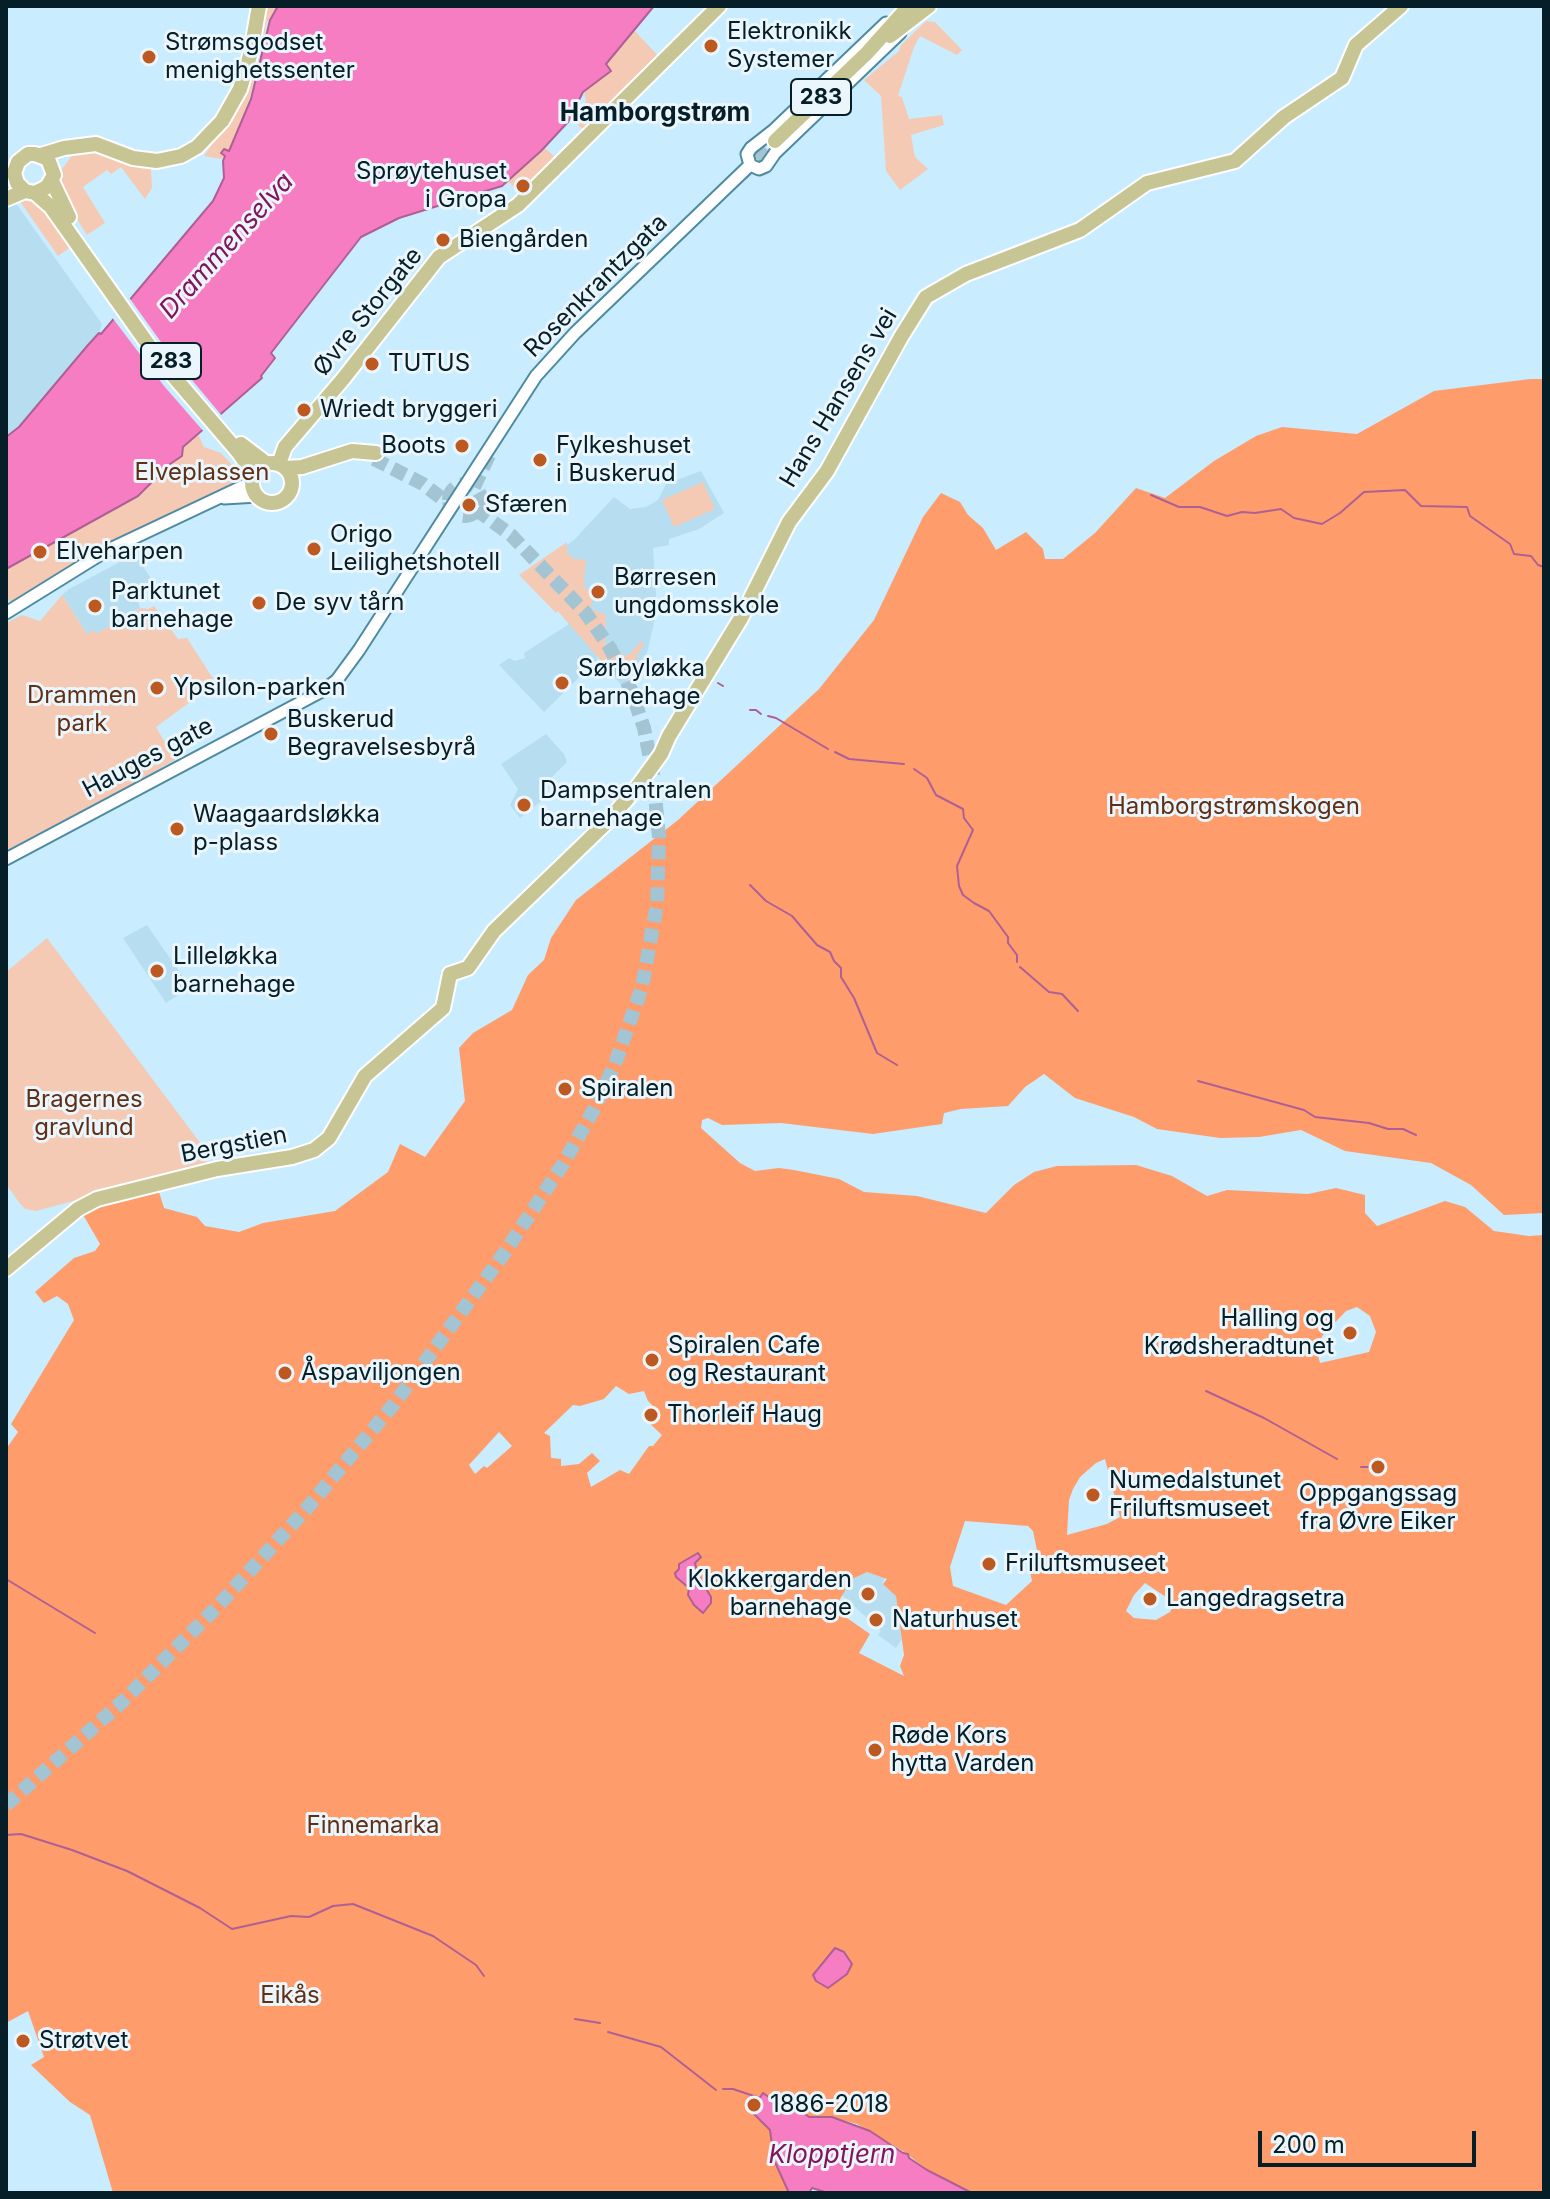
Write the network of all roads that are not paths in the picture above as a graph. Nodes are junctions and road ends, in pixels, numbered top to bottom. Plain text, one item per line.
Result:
1 (259, 6) edge
2 (719, 6) edge
3 (929, 6) edge
4 (1401, 6) edge
5 (909, 10) edge
6 (775, 141) tunnel mouth
7 (756, 146) junction
8 (76, 147) junction
9 (41, 155) junction
10 (769, 160) junction
11 (750, 165) junction
12 (53, 175) junction
13 (10, 178) edge
14 (30, 192) junction
15 (6, 199) edge
16 (78, 237) junction
17 (221, 426) junction
18 (277, 465) junction
19 (253, 478) junction
20 (292, 483) junction
21 (258, 496) junction
22 (219, 498) junction
23 (6, 613) edge
24 (356, 648) joint
25 (6, 859) edge
26 (450, 974) joint
27 (6, 1269) edge

1 - 8 main road
2 - 18 main road, Øvre Storgate
3 - 5 main road, 283
4 - 26 main road, Hans Hansens vei
5 - 6 main road, 283
5 - 7 street
5 - 10 street
7 - 10 street
7 - 11 street
8 - 9 main road
8 - 12 main road
9 - 12 main road, 283
9 - 13 main road, 283
10 - 11 street
11 - 24 street, Rosenkrantzgata
12 - 14 main road
12 - 16 main road, 283
13 - 14 main road, 283
14 - 15 main road
14 - 16 main road, 283
16 - 17 main road, 283
17 - 18 main road, 283
17 - 19 main road, 283
18 - 19 main road
18 - 20 main road, 283
18 - 20 main road
19 - 21 main road, 283
19 - 22 street
20 - 21 main road
21 - 22 street
22 - 23 street
24 - 25 street, Hauges gate
26 - 27 main road, Bergstien

